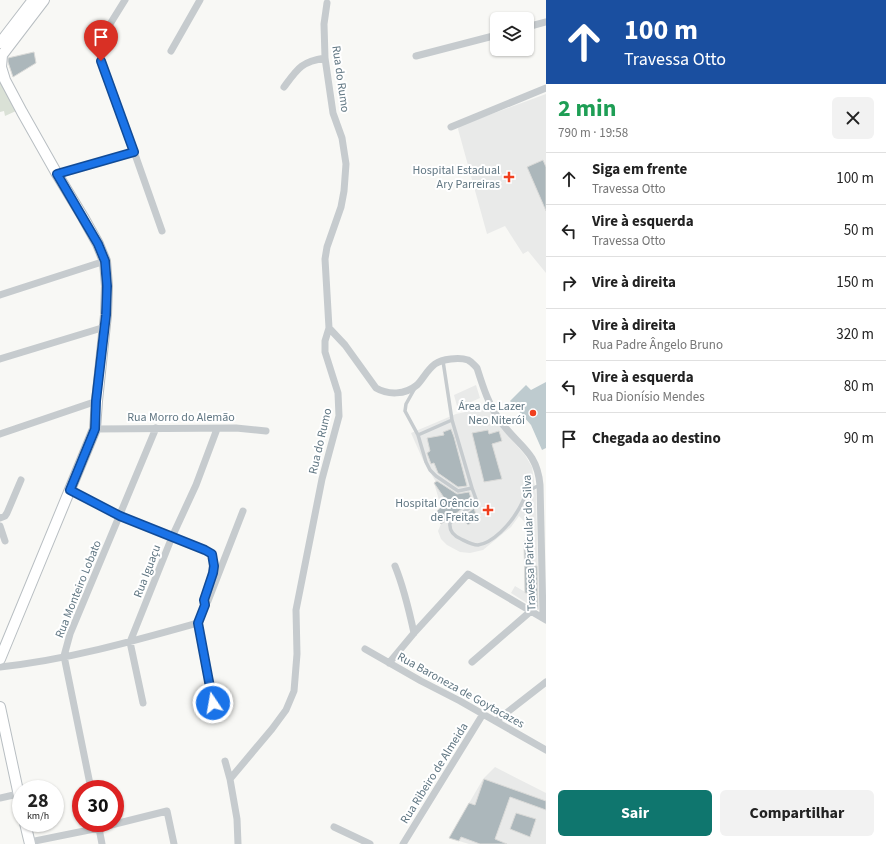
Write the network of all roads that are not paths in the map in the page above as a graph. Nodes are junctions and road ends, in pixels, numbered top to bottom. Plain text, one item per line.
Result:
1 (33, 0) edge
2 (44, 0) edge
3 (126, 0) edge
4 (200, 0) edge
5 (327, 3) dead end
6 (546, 22) edge
7 (534, 25) edge
8 (490, 37) edge
9 (0, 43) edge
10 (171, 52) dead end
11 (1, 53) edge
12 (416, 56) dead end
13 (325, 58) junction
14 (3, 78) edge
15 (284, 87) dead end
16 (546, 88) edge
17 (451, 127) dead end
18 (134, 152) junction
19 (57, 174) junction
20 (162, 231) dead end
21 (105, 261) junction
22 (0, 295) edge
23 (104, 327) junction
24 (328, 328) junction
25 (0, 359) edge
26 (443, 361) junction
27 (417, 385) junction
28 (96, 401) junction
29 (452, 420) junction
30 (156, 428) junction
31 (217, 428) junction
32 (95, 429) junction
33 (266, 431) dead end
34 (0, 434) edge
35 (418, 435) junction
36 (21, 480) dead end
37 (540, 485) junction
38 (472, 488) junction
39 (70, 490) junction
40 (243, 511) dead end
41 (120, 516) junction
42 (0, 518) edge
43 (0, 526) edge
44 (172, 536) junction
45 (5, 541) dead end
46 (395, 566) dead end
47 (205, 605) junction
48 (531, 611) junction
49 (545, 619) edge
50 (198, 623) junction
51 (414, 633) junction
52 (130, 642) junction
53 (3, 643) edge
54 (365, 649) dead end
55 (64, 656) junction
56 (0, 659) edge
57 (472, 662) dead end
58 (389, 663) junction
59 (0, 667) edge
60 (546, 682) edge
61 (143, 703) dead end
62 (0, 707) edge
63 (483, 714) junction
64 (216, 716) dead end
65 (496, 721) junction
66 (546, 750) edge
67 (225, 761) dead end
68 (230, 779) junction
69 (15, 780) edge
70 (89, 780) edge
71 (12, 795) edge
72 (0, 798) edge
73 (124, 820) edge
74 (334, 826) dead end
75 (27, 832) edge
76 (72, 832) edge
77 (100, 832) edge
78 (30, 843) edge
79 (102, 844) edge
80 (174, 844) edge
81 (238, 844) edge
82 (370, 844) edge
83 (403, 844) edge

1 - 9 main road
2 - 11 main road
3 - 18 street
4 - 10 street
5 - 13 street, Rua do Rumo
6 - 7 street
8 - 12 street
11 - 14 main road
13 - 15 street
13 - 24 street, Rua do Rumo
14 - 19 main road
16 - 17 street
18 - 19 street
18 - 20 street
19 - 21 main road
21 - 22 street
21 - 23 main road
23 - 25 street
23 - 28 main road
24 - 27 street
24 - 68 street, Rua do Rumo
26 - 27 street
26 - 29 lane
26 - 37 street, Travessa Particular do Silva
27 - 35 lane
28 - 32 main road
28 - 34 street
29 - 35 lane
29 - 38 lane
30 - 31 street, Rua Morro do Alemão
30 - 32 street, Rua Morro do Alemão
30 - 41 street, Rua Monteiro Lobato
31 - 33 street, Rua Morro do Alemão
31 - 44 street, Rua Iguaçu
32 - 39 main road
35 - 38 lane
36 - 42 street
37 - 38 lane
37 - 49 street, Travessa Particular do Silva
39 - 41 street
39 - 53 main road
40 - 47 street
41 - 44 street
41 - 55 street, Rua Monteiro Lobato
43 - 45 street
44 - 47 street
44 - 52 street, Rua Iguaçu
46 - 51 street
47 - 50 street
48 - 49 street
48 - 51 street
48 - 57 street
50 - 52 street
50 - 64 street
51 - 58 street
52 - 55 street
52 - 61 street
53 - 56 main road
54 - 58 street, Rua Baroneza de Goytacazes
55 - 59 street
55 - 70 street, Rua Monteiro Lobato
58 - 63 street, Rua Baroneza de Goytacazes
60 - 65 street
62 - 69 main road
63 - 65 street, Rua Baroneza de Goytacazes
63 - 83 street, Rua Ribeiro de Almeida
65 - 66 street, Rua Baroneza de Goytacazes
67 - 68 street
68 - 81 street
71 - 72 street
73 - 80 street
74 - 82 street
75 - 78 main road
76 - 78 street
77 - 79 street

